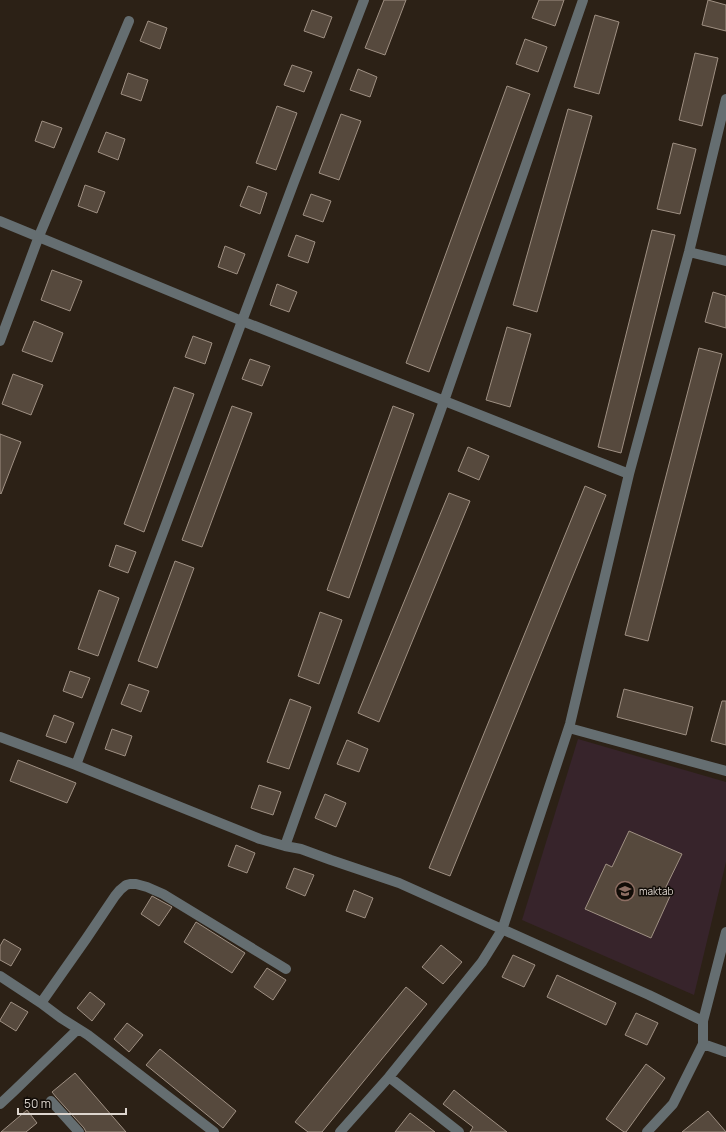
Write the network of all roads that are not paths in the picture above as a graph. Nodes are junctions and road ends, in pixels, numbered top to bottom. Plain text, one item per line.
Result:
1 (364, 0) edge
2 (583, 0) edge
3 (129, 21) dead end
4 (726, 99) edge
5 (0, 221) edge
6 (39, 236) junction
7 (689, 252) junction
8 (726, 261) edge
9 (242, 321) junction
10 (0, 341) edge
11 (444, 400) junction
12 (629, 474) junction
13 (569, 728) junction
14 (0, 737) edge
15 (76, 765) junction
16 (726, 771) edge
17 (285, 846) junction
18 (502, 930) junction
19 (726, 932) edge
20 (286, 969) dead end
21 (0, 976) edge
22 (41, 1003) junction
23 (703, 1021) junction
24 (78, 1029) junction
25 (703, 1044) junction
26 (726, 1052) edge
27 (389, 1077) junction
28 (51, 1101) dead end
29 (0, 1104) edge
30 (79, 1132) edge
31 (214, 1132) edge
32 (340, 1132) edge
33 (459, 1132) edge
34 (647, 1132) edge

1 - 9 lane
2 - 11 lane
3 - 6 lane
4 - 7 lane
5 - 6 lane
6 - 9 lane
6 - 10 lane
7 - 8 lane
7 - 12 lane
9 - 11 lane
9 - 15 lane
11 - 12 lane
11 - 17 lane
12 - 13 lane
13 - 16 lane
13 - 18 lane
14 - 15 lane
15 - 17 lane
17 - 18 lane
18 - 23 lane
18 - 27 lane
19 - 23 lane
20 - 22 lane
21 - 22 lane
22 - 24 lane
23 - 25 lane
24 - 29 lane
24 - 31 lane
25 - 26 lane
25 - 34 lane
27 - 32 lane
27 - 33 lane
28 - 30 lane

